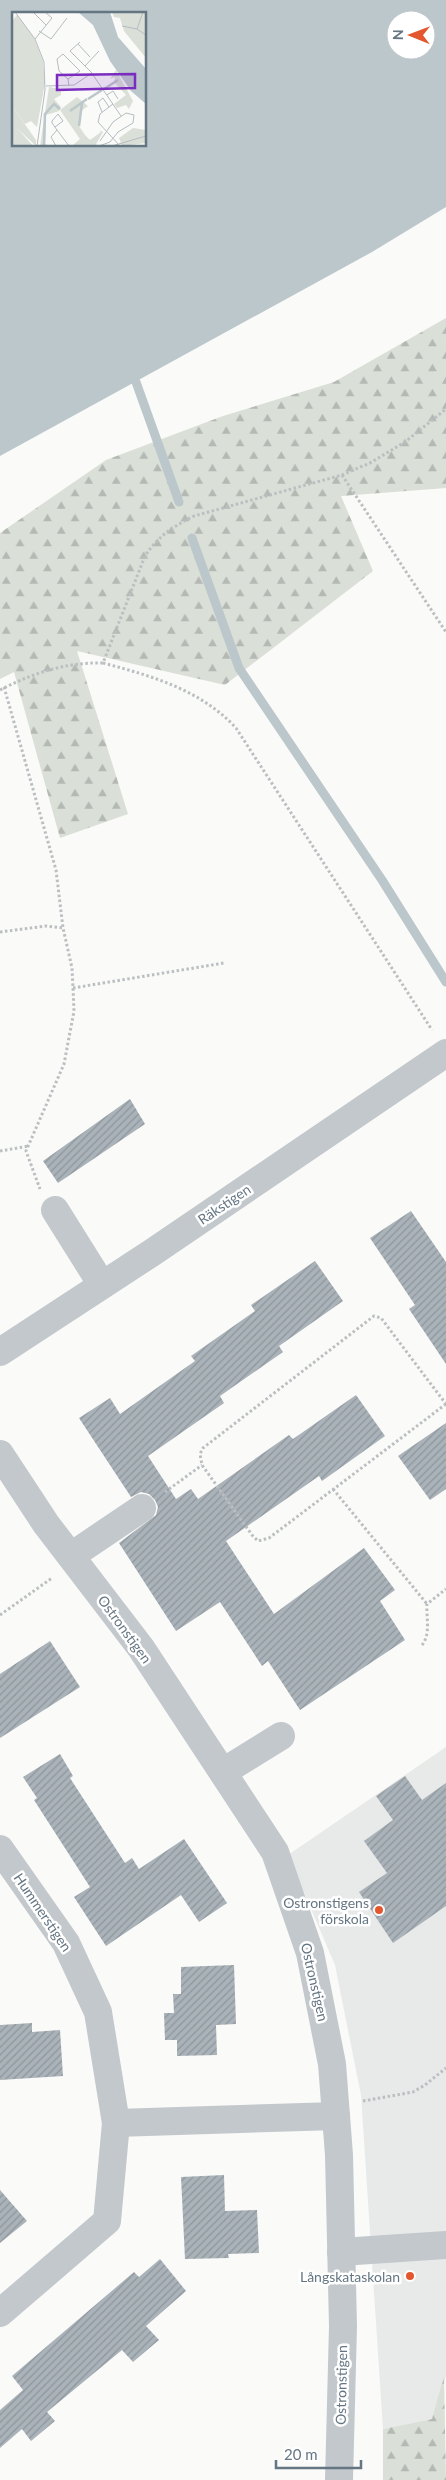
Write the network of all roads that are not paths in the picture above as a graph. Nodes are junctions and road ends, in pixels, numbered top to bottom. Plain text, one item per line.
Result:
1 (441, 1044) edge
2 (48, 1202) road end
3 (102, 1286) junction
4 (0, 1352) edge
5 (0, 1454) edge
6 (142, 1508) road end
7 (73, 1559) junction
8 (281, 1736) dead end
9 (222, 1772) junction
10 (0, 1849) edge
11 (336, 2116) junction
12 (116, 2123) junction
13 (446, 2245) edge
14 (341, 2252) junction
15 (0, 2313) edge
16 (339, 2480) edge

1 - 3 street, Räkstigen
2 - 3 street
3 - 4 street, Räkstigen
5 - 7 street, Ostronstigen
6 - 7 street
7 - 9 street, Ostronstigen
8 - 9 street
9 - 11 street, Ostronstigen
10 - 12 street, Hummerstigen
11 - 12 street
11 - 14 street, Ostronstigen
12 - 15 street, Hummerstigen
13 - 14 street
14 - 16 street, Ostronstigen

